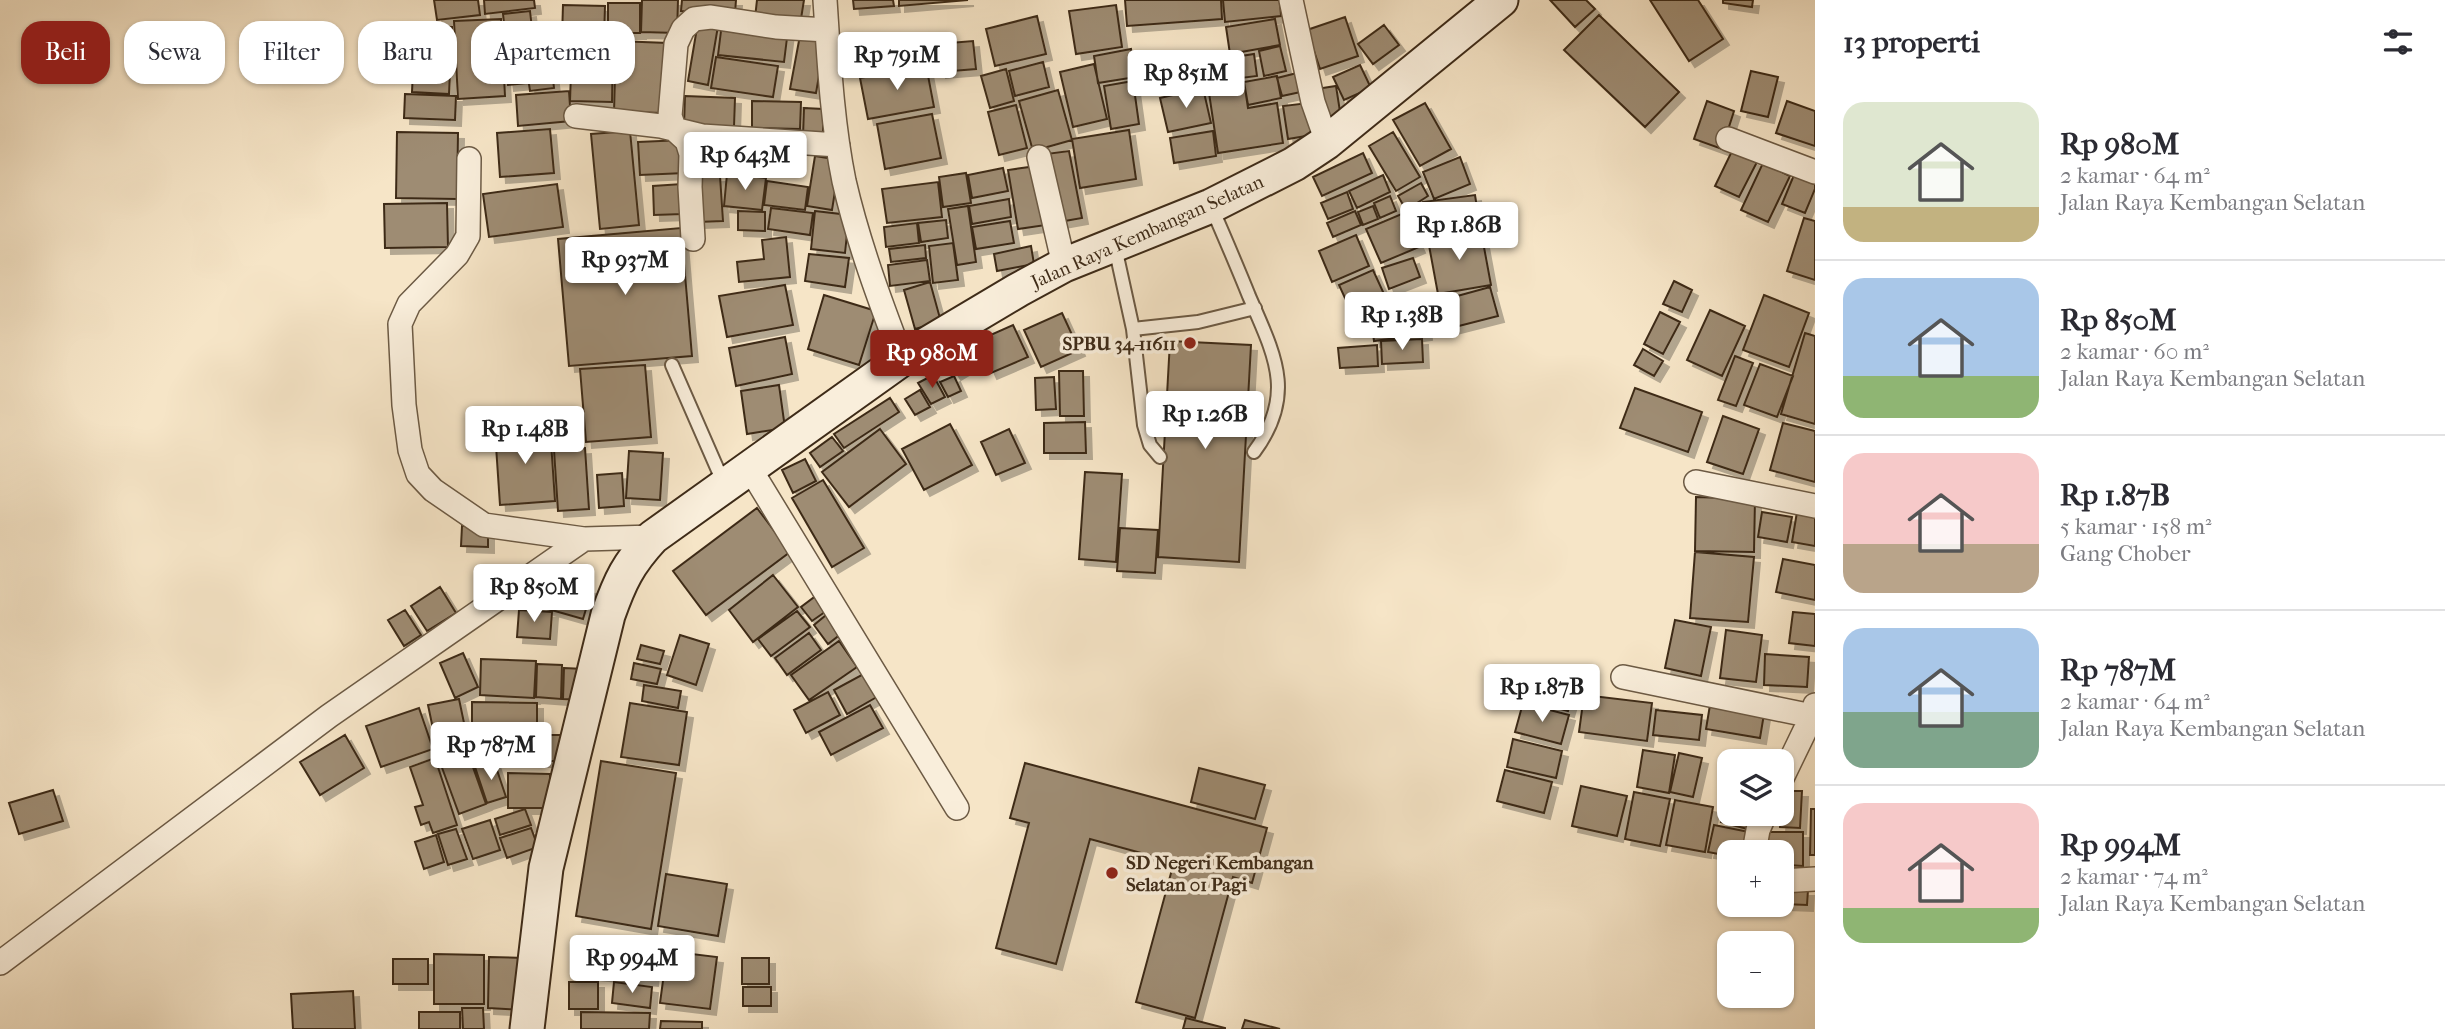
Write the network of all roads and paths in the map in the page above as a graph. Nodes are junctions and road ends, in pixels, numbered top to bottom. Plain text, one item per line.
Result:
1 (825, 0) edge
2 (1291, 0) edge
3 (1501, 0) edge
4 (827, 30) junction
5 (576, 116) dead end
6 (675, 130) junction
7 (1728, 139) dead end
8 (1327, 142) junction
9 (838, 145) junction
10 (1039, 157) dead end
11 (469, 159) dead end
12 (1815, 172) edge
13 (1211, 206) junction
14 (693, 239) dead end
15 (1115, 245) junction
16 (1064, 265) junction
17 (1255, 308) junction
18 (1133, 330) junction
19 (902, 359) junction
20 (672, 365) dead end
21 (1254, 452) dead end
22 (1160, 457) dead end
23 (737, 475) junction
24 (1696, 482) dead end
25 (1815, 506) edge
26 (653, 537) junction
27 (584, 539) junction
28 (1623, 677) dead end
29 (1814, 711) edge
30 (1794, 753) edge
31 (957, 808) dead end
32 (1815, 879) edge
33 (1794, 880) edge
34 (0, 963) edge
35 (527, 1029) edge

1 - 4 street
2 - 8 street
3 - 8 main road, Jalan Raya Kembangan Selatan
4 - 6 street
4 - 9 street
5 - 6 street
6 - 9 street
6 - 14 street
7 - 12 street
8 - 13 main road, Jalan Raya Kembangan Selatan
9 - 19 street
10 - 16 street
11 - 27 street
13 - 15 main road, Jalan Raya Kembangan Selatan
13 - 17 lane
15 - 16 main road, Jalan Raya Kembangan Selatan
15 - 18 lane
16 - 19 main road, Jalan Raya Kembangan Selatan
17 - 18 lane
17 - 21 lane
18 - 22 lane
19 - 23 main road, Jalan Raya Kembangan Selatan
20 - 23 lane
23 - 26 main road, Jalan Raya Kembangan Selatan
23 - 31 street
24 - 25 street
26 - 27 street
26 - 35 main road, Jalan Raya Kembangan Selatan
27 - 34 street
28 - 29 street
29 - 30 street
32 - 33 street

